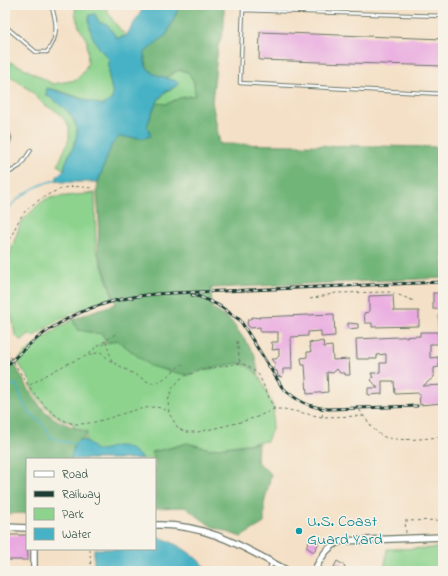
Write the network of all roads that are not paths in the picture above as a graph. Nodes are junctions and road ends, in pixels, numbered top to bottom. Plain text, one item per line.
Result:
1 (51, 5) edge
2 (443, 16) edge
3 (5, 26) edge
4 (443, 94) edge
5 (5, 124) edge
6 (5, 148) edge
7 (31, 150) dead end
8 (5, 175) edge
9 (443, 315) edge
10 (443, 354) edge
11 (156, 524) edge
12 (5, 527) edge
13 (26, 528) edge
14 (443, 537) edge
15 (34, 550) edge
16 (272, 563) junction
17 (34, 571) edge
18 (268, 571) edge
19 (288, 571) edge
20 (314, 571) edge

1 - 3 lane
2 - 4 lane
5 - 6 lane
7 - 8 lane
9 - 10 lane
11 - 16 street
12 - 13 street
14 - 20 street
15 - 17 street
16 - 18 lane
16 - 19 street

